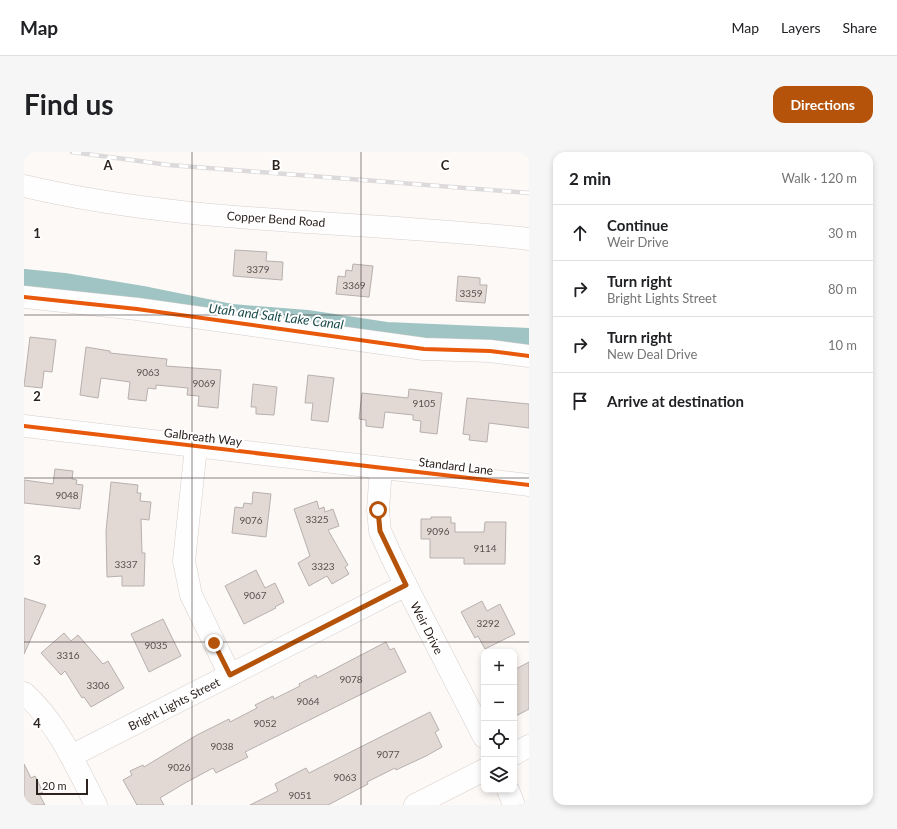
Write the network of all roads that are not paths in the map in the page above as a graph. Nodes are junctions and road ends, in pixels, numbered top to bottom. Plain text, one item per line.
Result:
1 (24, 186) edge
2 (529, 239) edge
3 (24, 297) edge
4 (529, 356) edge
5 (24, 426) edge
6 (196, 447) junction
7 (381, 468) junction
8 (529, 485) edge
9 (406, 585) junction
10 (230, 675) junction
11 (24, 693) edge
12 (481, 731) edge
13 (529, 746) edge
14 (517, 752) edge
15 (72, 756) junction
16 (481, 772) edge
17 (509, 793) edge
18 (96, 805) edge
19 (415, 805) edge
20 (514, 805) edge

1 - 2 street, Copper Bend Road
3 - 4 street
5 - 6 street, Galbreath Way
6 - 7 street, Galbreath Way
6 - 10 street
7 - 8 street, Standard Lane
7 - 9 street, Weir Drive
9 - 10 street, Bright Lights Street
9 - 12 street, Weir Drive
10 - 15 street, Bright Lights Street
11 - 15 street
13 - 14 street
15 - 18 street
16 - 19 street
17 - 20 street

